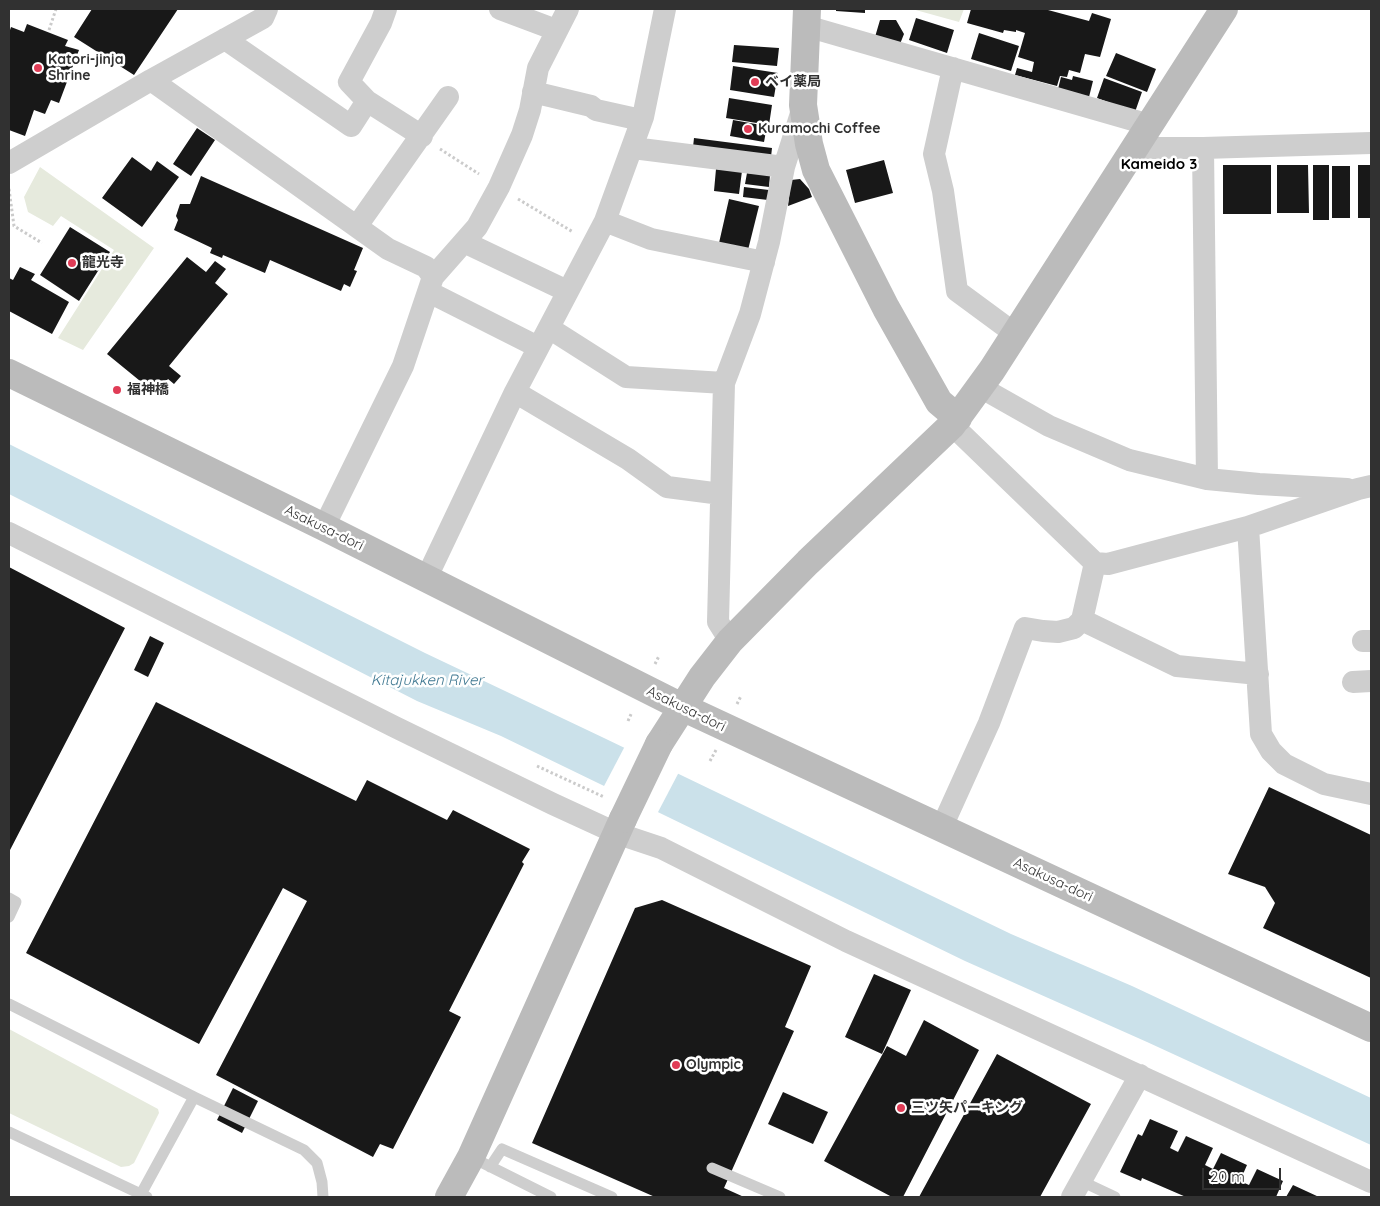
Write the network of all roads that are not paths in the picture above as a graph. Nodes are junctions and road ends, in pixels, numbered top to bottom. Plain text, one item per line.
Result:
1 (267, 9) edge
2 (386, 9) edge
3 (500, 9) edge
4 (568, 9) edge
5 (665, 9) edge
6 (1224, 9) edge
7 (806, 17) edge
8 (556, 30) junction
9 (225, 39) junction
10 (954, 68) junction
11 (151, 80) junction
12 (533, 92) junction
13 (448, 97) dead end
14 (367, 101) junction
15 (804, 105) junction
16 (641, 120) junction
17 (1150, 124) junction
18 (422, 136) junction
19 (1371, 143) edge
20 (633, 148) junction
21 (1136, 148) junction
22 (1204, 148) junction
23 (9, 163) edge
24 (784, 167) junction
25 (605, 221) junction
26 (358, 226) junction
27 (464, 242) junction
28 (764, 262) junction
29 (431, 285) junction
30 (567, 291) junction
31 (1014, 333) junction
32 (544, 337) junction
33 (9, 373) edge
34 (724, 383) junction
35 (980, 387) junction
36 (515, 392) junction
37 (955, 422) junction
38 (1207, 479) junction
39 (1364, 488) edge
40 (721, 494) junction
41 (324, 527) junction
42 (1248, 527) junction
43 (9, 533) edge
44 (1095, 563) junction
45 (426, 578) junction
46 (1082, 620) junction
47 (730, 641) junction
48 (1258, 674) junction
49 (682, 707) junction
50 (1371, 794) edge
51 (619, 826) junction
52 (941, 829) junction
53 (9, 898) edge
54 (9, 917) edge
55 (9, 1004) edge
56 (1371, 1028) edge
57 (1140, 1076) junction
58 (194, 1097) junction
59 (9, 1132) edge
60 (481, 1162) junction
61 (712, 1168) dead end
62 (1371, 1182) edge
63 (1076, 1189) edge
64 (144, 1196) edge
65 (323, 1197) edge
66 (449, 1197) edge
67 (551, 1197) edge
68 (612, 1197) edge
69 (780, 1197) edge
70 (1115, 1197) edge

1 - 9 street
2 - 14 street
3 - 8 street
4 - 8 street
5 - 16 street
6 - 17 street
7 - 10 street
7 - 15 street
8 - 12 street
9 - 11 street
9 - 14 street
10 - 17 street
10 - 31 street
11 - 23 street
11 - 26 street
12 - 16 street
12 - 27 street
13 - 18 street
14 - 18 street
15 - 24 street
15 - 37 street
16 - 20 street
17 - 21 street
18 - 26 street
19 - 22 street
20 - 24 street
20 - 25 street
21 - 22 street
21 - 31 street
22 - 38 street
24 - 28 street
25 - 28 street
25 - 30 street
26 - 29 street
27 - 29 street
27 - 30 street
28 - 34 street
29 - 32 street
29 - 41 street
30 - 32 street
31 - 35 street
32 - 34 street
32 - 36 street
33 - 41 street, Asakusa-dori
34 - 40 street
35 - 37 street
35 - 38 street
36 - 40 street
36 - 45 street
37 - 44 street
37 - 47 street
38 - 39 street
39 - 42 street
40 - 47 street
41 - 45 street, Asakusa-dori
42 - 44 street
42 - 48 street
43 - 51 street
44 - 46 street
45 - 49 street, Asakusa-dori
46 - 48 street
46 - 52 street
47 - 49 street
48 - 50 street
49 - 51 street, bridge
49 - 52 street, Asakusa-dori
51 - 57 street
51 - 60 street
52 - 56 street, Asakusa-dori
53 - 54 lane
55 - 58 lane
57 - 62 street
57 - 63 street
58 - 64 lane
58 - 65 lane
59 - 64 lane
60 - 66 street
60 - 67 lane
60 - 68 lane
61 - 69 lane
63 - 70 lane

